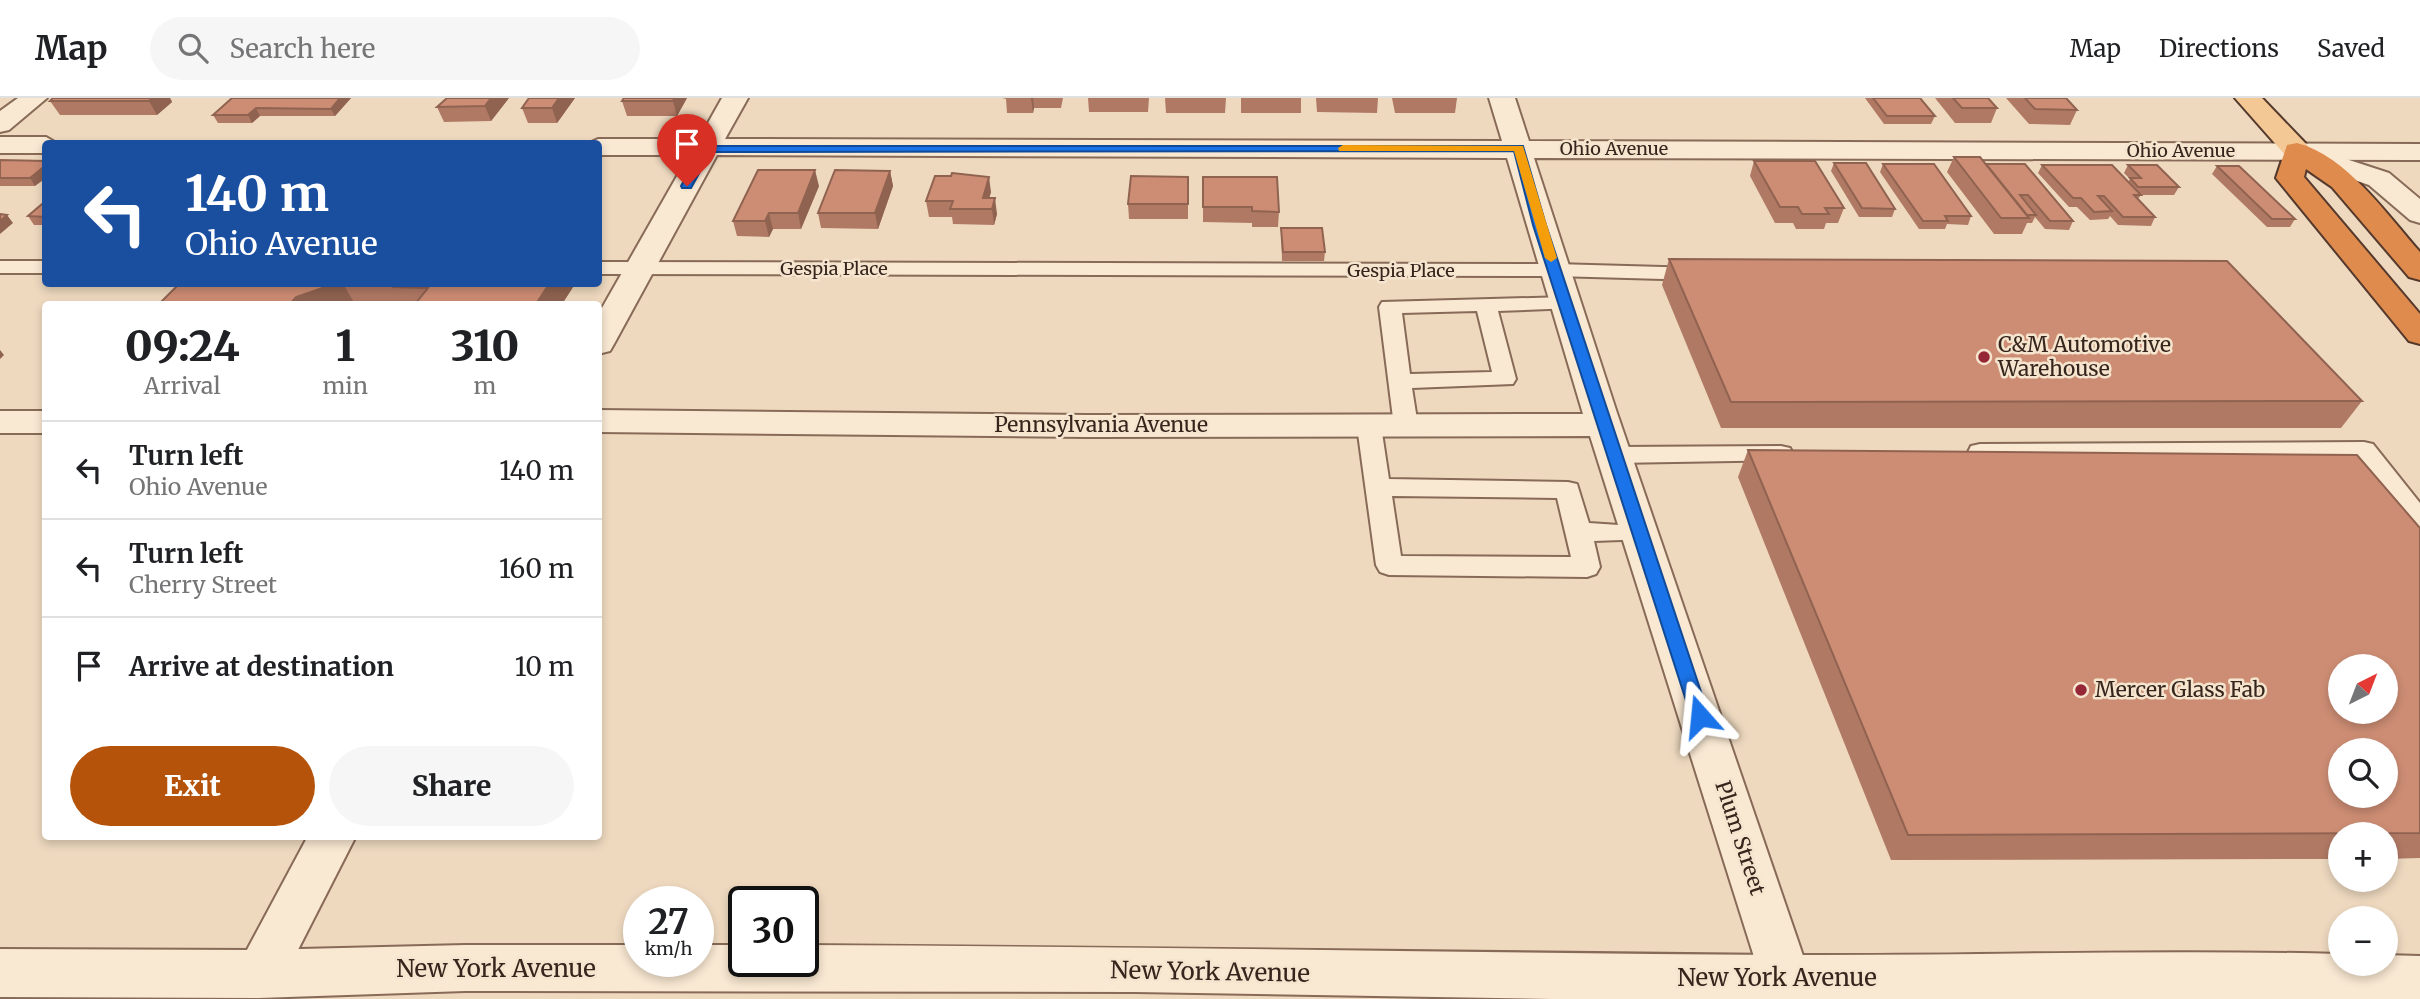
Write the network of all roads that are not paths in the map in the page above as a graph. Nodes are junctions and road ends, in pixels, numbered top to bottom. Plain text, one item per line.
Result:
1 (34, 98) edge
2 (735, 98) edge
3 (1502, 98) edge
4 (2248, 98) edge
5 (0, 124) edge
6 (0, 145) edge
7 (42, 145) edge
8 (602, 148) edge
9 (1519, 148) junction
10 (707, 149) junction
11 (2297, 151) junction
12 (2420, 152) edge
13 (2420, 214) edge
14 (0, 267) edge
15 (42, 267) edge
16 (602, 268) edge
17 (640, 268) junction
18 (2420, 271) edge
19 (1722, 274) edge
20 (1561, 287) junction
21 (1486, 305) junction
22 (2420, 334) edge
23 (602, 337) edge
24 (1400, 381) junction
25 (602, 421) edge
26 (0, 422) edge
27 (42, 422) edge
28 (1369, 426) junction
29 (1406, 426) junction
30 (1610, 440) junction
31 (1961, 453) edge
32 (1808, 454) edge
33 (1377, 487) junction
34 (2420, 520) edge
35 (1578, 532) junction
36 (1640, 533) junction
37 (331, 840) edge
38 (0, 973) edge
39 (259, 974) junction
40 (1786, 979) junction
41 (2420, 980) edge

1 - 5 street
2 - 10 street
3 - 9 street, Plum Street
4 - 11 main road
6 - 7 street
8 - 10 street, Ohio Avenue
9 - 10 street, Ohio Avenue
9 - 11 street, Ohio Avenue
9 - 20 street, Plum Street
10 - 17 street
11 - 12 street, Ohio Avenue
11 - 13 street
11 - 18 highway
11 - 22 highway
14 - 15 lane
16 - 17 lane, Gespia Place
17 - 20 lane, Gespia Place
17 - 23 street
19 - 20 lane, Gespia Place
20 - 21 lane
20 - 30 street, Plum Street
21 - 24 lane
21 - 24 lane
24 - 29 lane
25 - 28 street, Pennsylvania Avenue
26 - 27 street
28 - 29 street, Pennsylvania Avenue
28 - 33 lane
29 - 30 street, Pennsylvania Avenue
30 - 32 lane
30 - 36 street, Plum Street
31 - 34 lane
33 - 35 lane
33 - 35 lane
35 - 36 lane
36 - 40 street, Plum Street
37 - 39 street
38 - 39 street, New York Avenue
39 - 40 street, New York Avenue
40 - 41 street, New York Avenue

